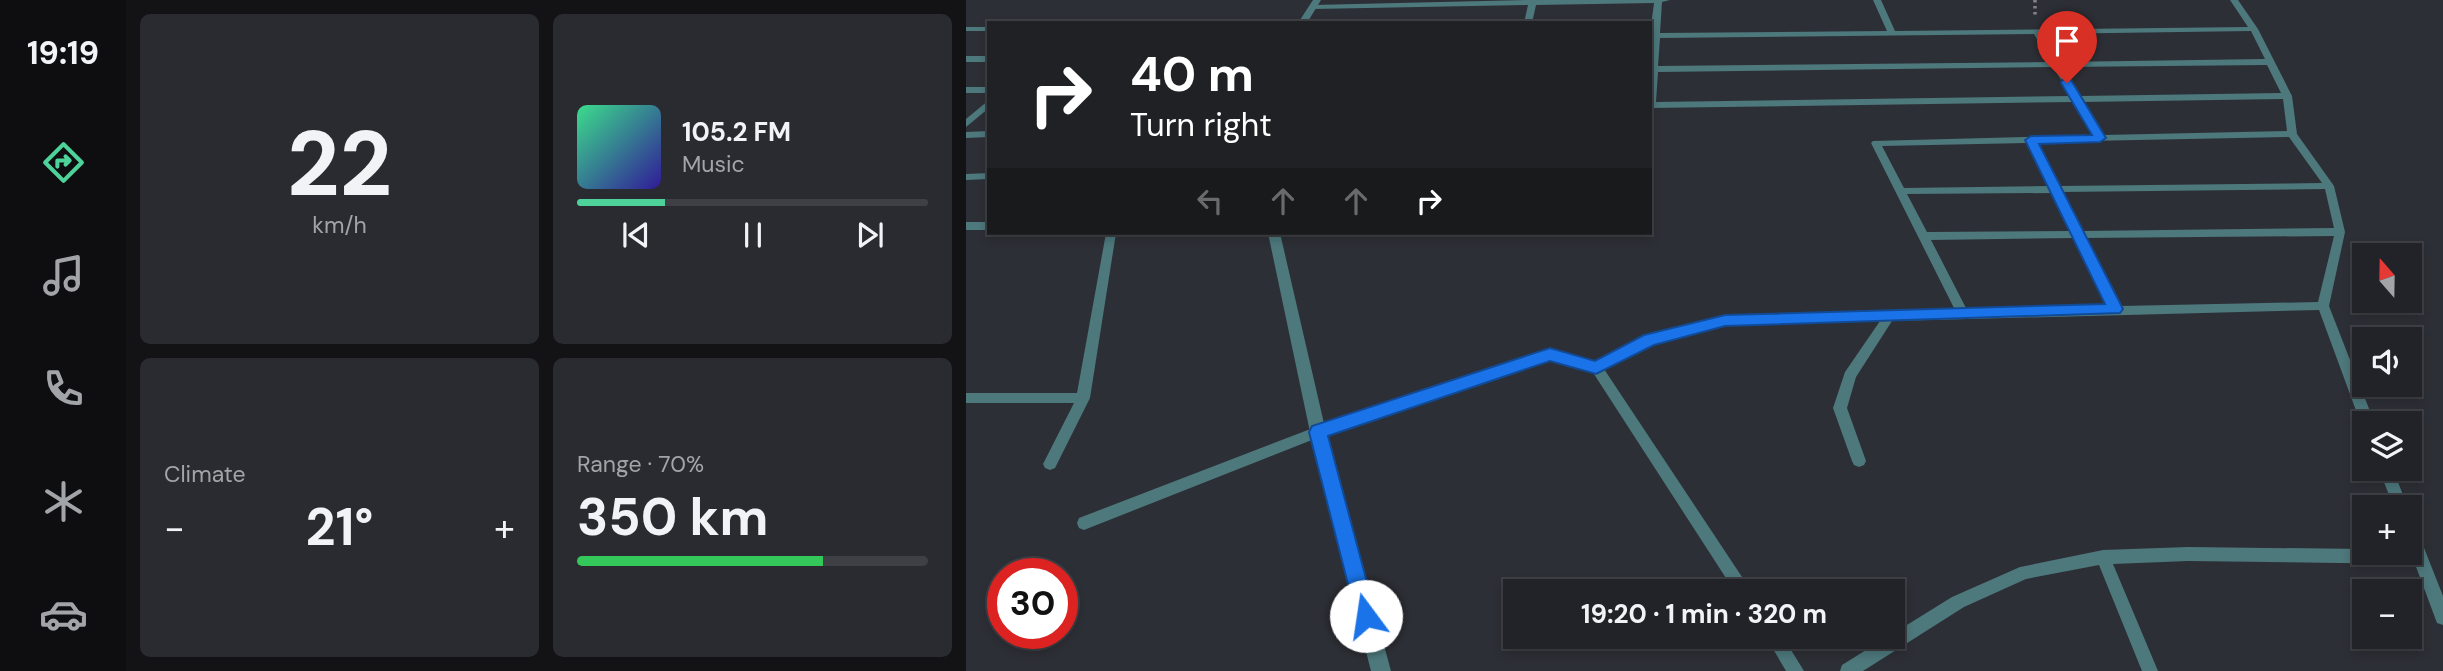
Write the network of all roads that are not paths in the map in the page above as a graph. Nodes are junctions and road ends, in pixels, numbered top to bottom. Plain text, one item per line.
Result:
1 (1658, 0) edge
2 (1666, 0) edge
3 (1877, 0) edge
4 (2234, 0) edge
5 (1621, 1) edge
6 (1533, 2) edge
7 (1315, 3) edge
8 (1303, 21) edge
9 (1528, 21) edge
10 (966, 29) edge
11 (987, 29) edge
12 (2253, 29) junction
13 (2036, 31) junction
14 (1892, 32) junction
15 (1652, 36) edge
16 (966, 59) edge
17 (987, 59) edge
18 (2270, 62) junction
19 (2057, 66) junction
20 (1652, 69) edge
21 (966, 90) edge
22 (987, 90) edge
23 (2287, 96) junction
24 (2076, 99) junction
25 (987, 105) edge
26 (1652, 105) edge
27 (966, 124) edge
28 (987, 134) edge
29 (2292, 134) junction
30 (966, 135) edge
31 (2100, 138) junction
32 (2031, 140) junction
33 (987, 176) edge
34 (966, 177) edge
35 (2329, 186) junction
36 (2056, 189) junction
37 (1901, 191) junction
38 (966, 226) edge
39 (987, 226) edge
40 (2340, 232) junction
41 (2078, 234) junction
42 (1111, 235) edge
43 (1274, 235) edge
44 (1923, 236) junction
45 (2323, 306) junction
46 (2115, 309) junction
47 (1963, 314) junction
48 (1889, 316) junction
49 (1596, 368) junction
50 (966, 398) edge
51 (1083, 398) junction
52 (2363, 411) edge
53 (1318, 432) junction
54 (1859, 461) dead end
55 (1049, 464) dead end
56 (1084, 523) dead end
57 (2352, 556) edge
58 (2103, 557) junction
59 (2422, 562) edge
60 (1735, 579) edge
61 (2443, 617) edge
62 (1782, 649) edge
63 (1381, 671) edge
64 (1796, 671) edge
65 (1848, 671) edge
66 (2150, 671) edge

1 - 2 lane
1 - 5 lane
1 - 15 lane
3 - 14 lane
4 - 12 lane
5 - 6 lane
6 - 7 lane
6 - 9 lane
7 - 8 street
10 - 11 lane
12 - 13 lane
12 - 18 lane
13 - 14 lane
13 - 19 lane
14 - 15 lane
16 - 17 lane
18 - 19 lane
18 - 23 lane
19 - 20 lane
19 - 24 lane
21 - 22 lane
23 - 24 lane
23 - 29 lane
24 - 26 lane
24 - 31 lane
25 - 27 lane
28 - 30 lane
29 - 31 lane
29 - 35 lane
31 - 32 lane
32 - 36 lane
32 - 37 lane
33 - 34 lane
35 - 36 lane
35 - 40 lane
36 - 37 lane
36 - 41 lane
37 - 44 lane
38 - 39 lane
40 - 41 lane
40 - 45 lane
41 - 44 lane
41 - 46 lane
42 - 51 lane
43 - 53 street
44 - 47 lane
45 - 46 lane
45 - 52 lane
46 - 47 lane
47 - 48 lane
48 - 49 lane
48 - 54 lane
49 - 53 lane
49 - 60 lane
50 - 51 lane
51 - 55 lane
53 - 56 lane
53 - 63 street
57 - 58 lane
58 - 65 lane
58 - 66 lane
59 - 61 lane
62 - 64 lane

